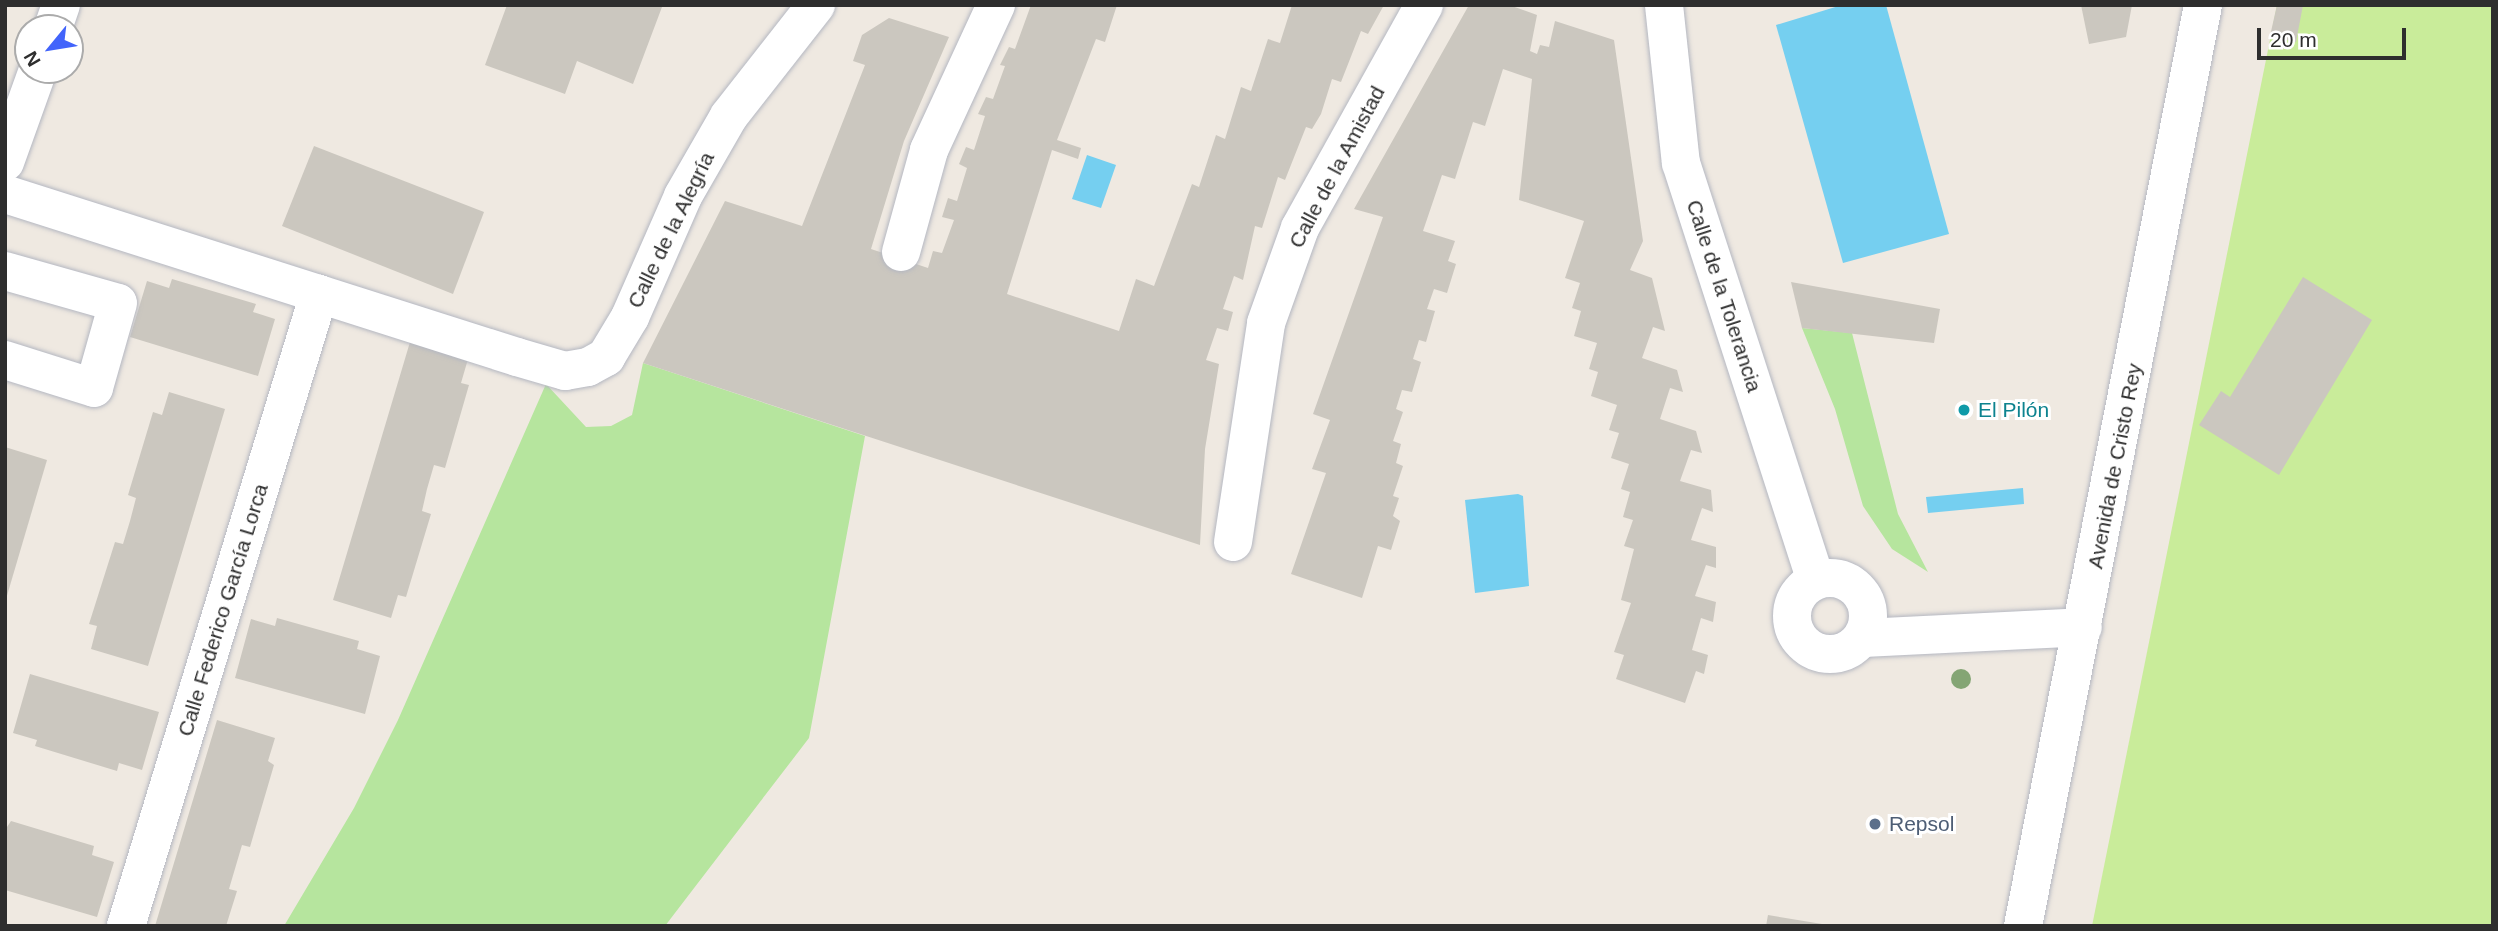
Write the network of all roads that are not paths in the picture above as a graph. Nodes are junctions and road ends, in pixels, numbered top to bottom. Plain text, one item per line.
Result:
1 (816, 5) edge
2 (996, 5) edge
3 (1424, 5) edge
4 (1664, 5) edge
5 (2203, 5) edge
6 (33, 84) edge
7 (5, 162) edge
8 (5, 194) edge
9 (901, 252) dead end
10 (5, 271) edge
11 (319, 294) junction
12 (5, 360) edge
13 (1233, 542) dead end
14 (1816, 580) junction
15 (1860, 592) junction
16 (2083, 627) junction
17 (1912, 632) junction
18 (1861, 638) junction
19 (126, 926) edge
20 (2023, 926) edge

1 - 11 street, Calle de la Alegría
2 - 9 street
3 - 13 street, Calle de la Amistad
4 - 14 street, Calle de la Tolerancia
5 - 16 street, Avenida de Cristo Rey
6 - 7 street
8 - 11 street
10 - 12 street
11 - 19 street, Calle Federico García Lorca
14 - 15 street
14 - 18 street
15 - 17 street
15 - 18 street
16 - 17 street
16 - 20 street, Avenida de Cristo Rey
17 - 18 street

